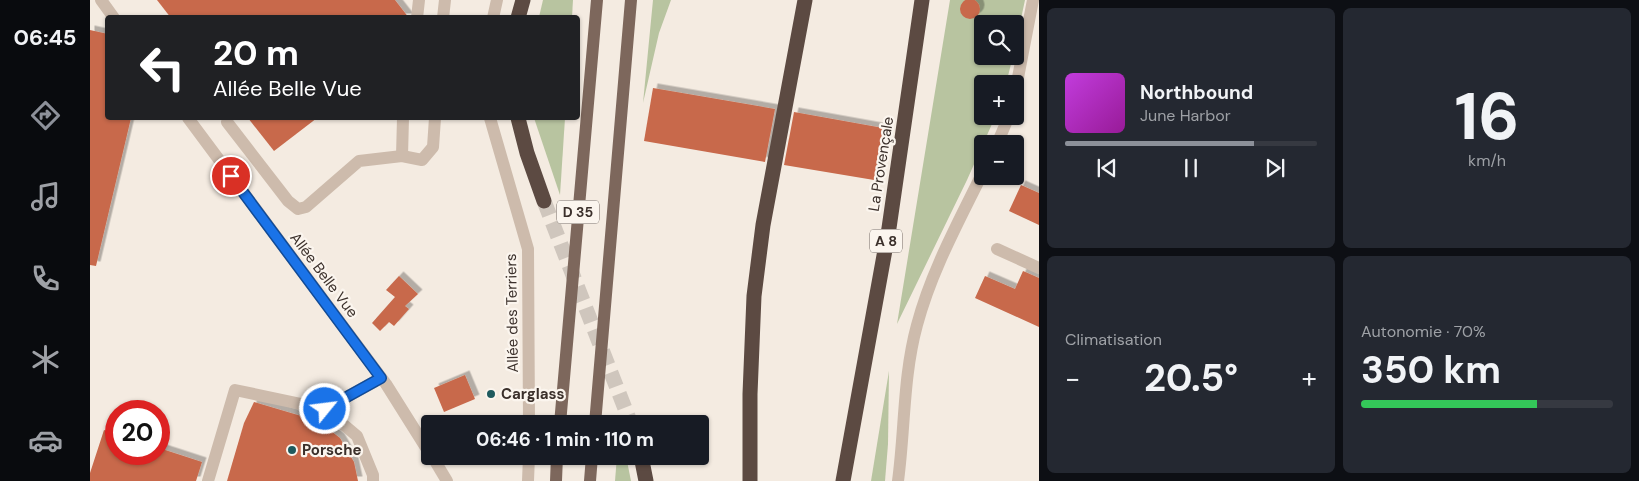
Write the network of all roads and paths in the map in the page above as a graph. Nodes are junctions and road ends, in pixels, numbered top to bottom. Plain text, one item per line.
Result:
1 (101, 0) edge
2 (419, 0) edge
3 (445, 0) edge
4 (497, 0) edge
5 (523, 0) edge
6 (597, 0) edge
7 (631, 0) edge
8 (805, 0) edge
9 (922, 0) edge
10 (1033, 0) edge
11 (112, 15) edge
12 (417, 15) edge
13 (443, 15) edge
14 (494, 15) edge
15 (519, 15) edge
16 (1018, 75) edge
17 (189, 120) edge
18 (403, 120) edge
19 (435, 120) edge
20 (491, 120) edge
21 (519, 120) edge
22 (227, 122) dead end
23 (402, 156) junction
24 (977, 185) edge
25 (544, 201) tunnel mouth
26 (997, 249) dead end
27 (1039, 268) edge
28 (381, 378) junction
29 (325, 409) junction
30 (529, 415) edge
31 (561, 415) edge
32 (596, 415) edge
33 (421, 440) edge
34 (437, 465) edge
35 (529, 465) edge
36 (557, 465) edge
37 (591, 465) edge
38 (643, 465) edge
39 (208, 481) edge
40 (373, 481) edge
41 (447, 481) edge
42 (528, 481) edge
43 (556, 481) edge
44 (590, 481) edge
45 (646, 481) edge
46 (750, 481) edge
47 (843, 481) edge
48 (898, 481) edge

1 - 11 street
2 - 12 street
3 - 13 street
4 - 14 street
5 - 15 highway
6 - 31 main road, D 35
7 - 32 main road, D 35
8 - 46 highway
9 - 47 highway, La Provençale / A 8
10 - 16 street
17 - 28 street, Allée Belle Vue
18 - 23 street
19 - 23 street
20 - 30 street, Allée des Terriers
21 - 25 highway
22 - 23 street
24 - 48 street
26 - 27 street
28 - 29 street
28 - 33 street, Allée Belle Vue
29 - 39 street
29 - 40 street
34 - 41 street, Allée Belle Vue
35 - 42 street
36 - 43 main road
37 - 44 main road
38 - 45 highway

